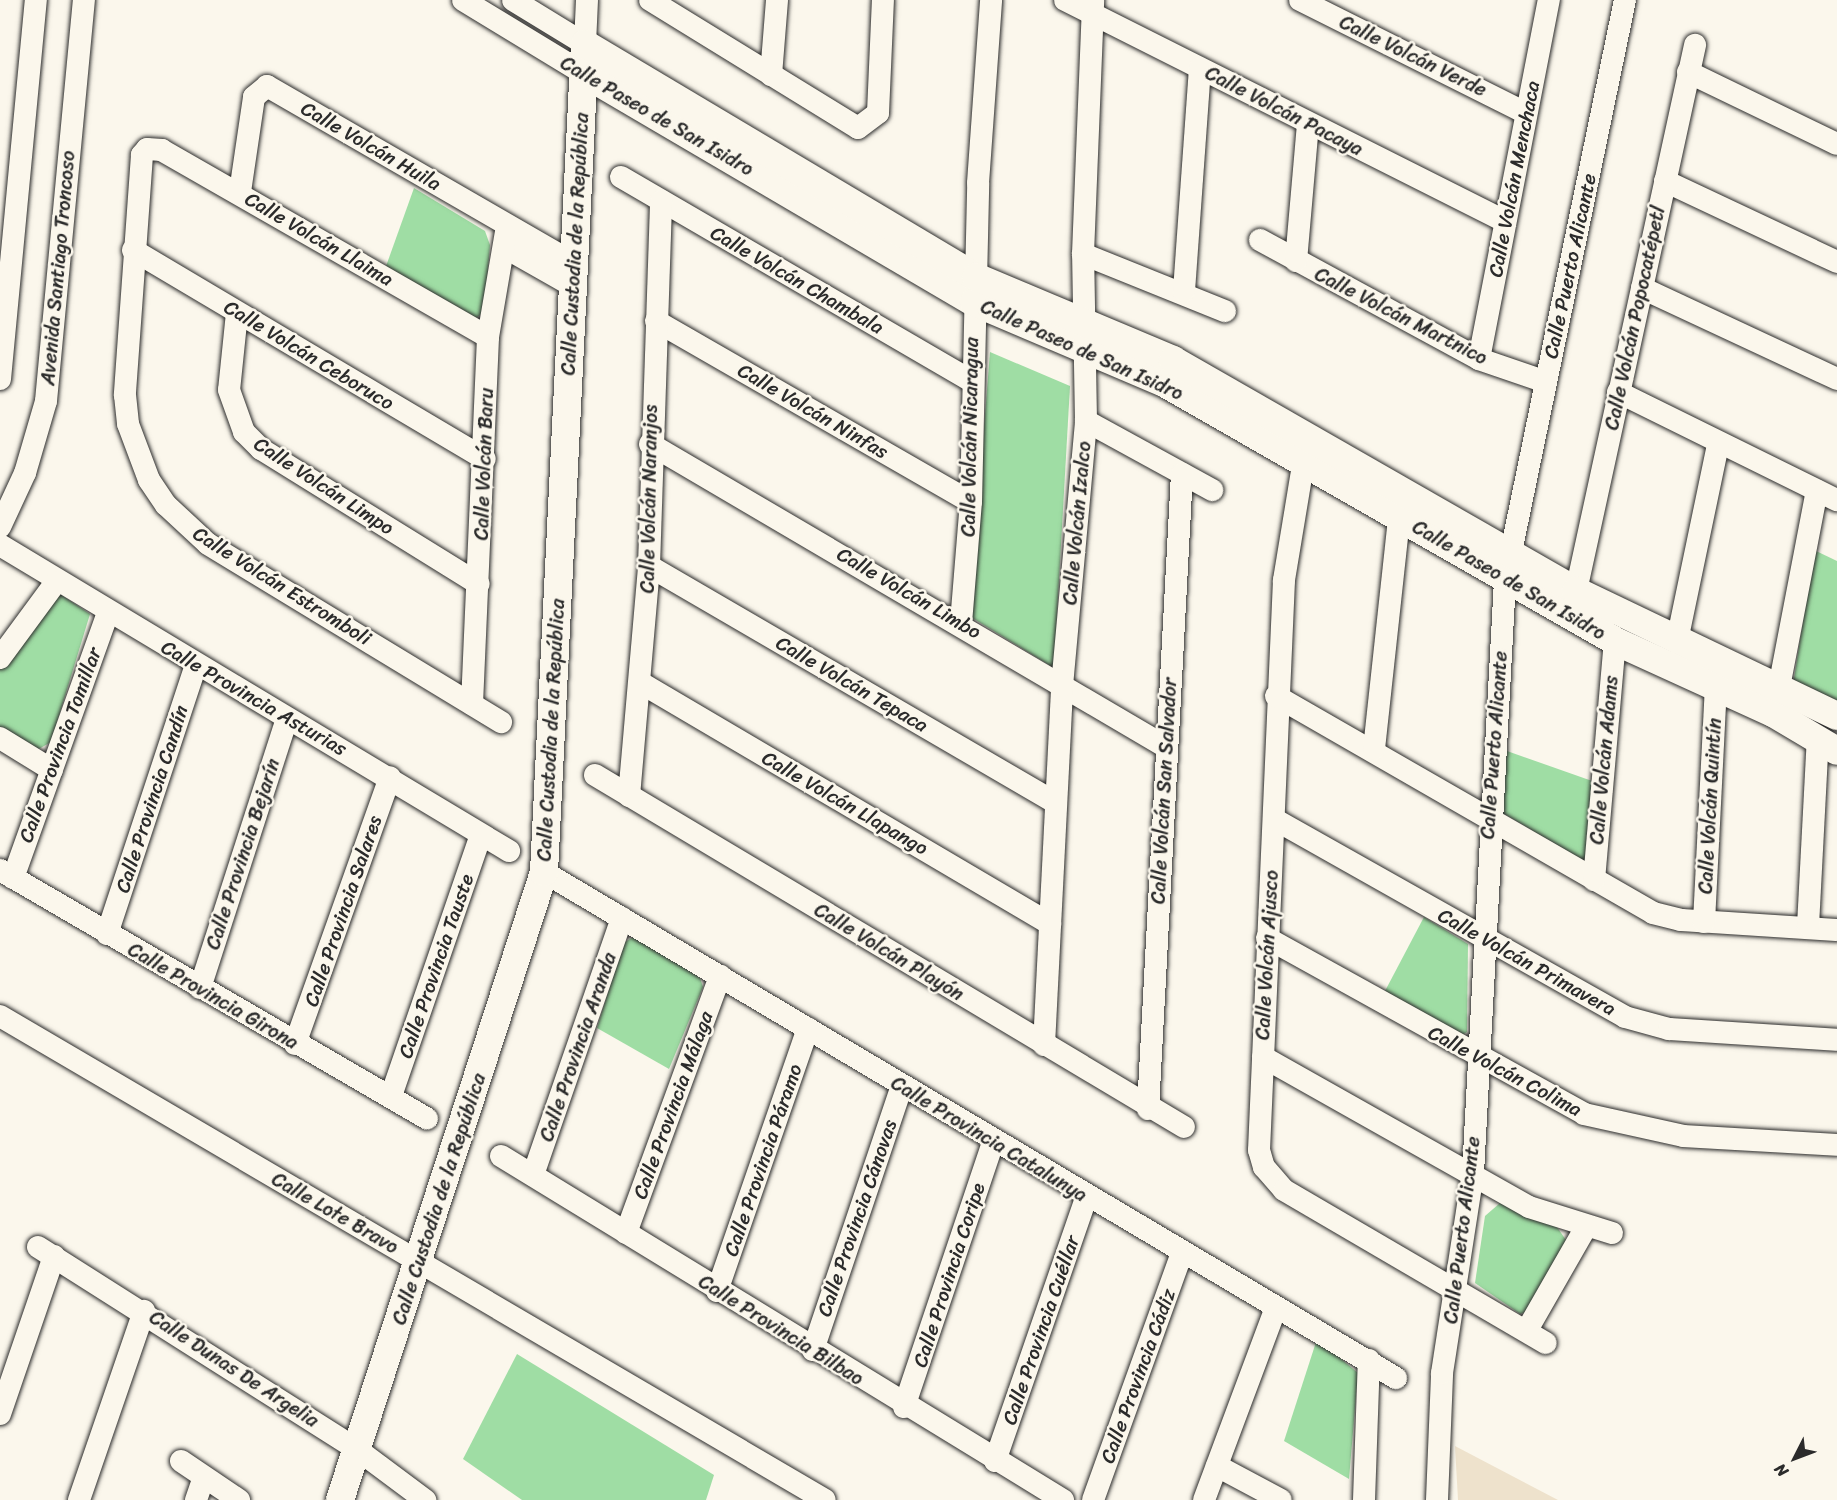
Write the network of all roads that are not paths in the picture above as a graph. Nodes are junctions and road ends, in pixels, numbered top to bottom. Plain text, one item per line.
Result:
1 (36, 0) edge
2 (84, 0) edge
3 (463, 0) edge
4 (513, 0) edge
5 (587, 0) edge
6 (650, 0) edge
7 (777, 0) edge
8 (884, 0) edge
9 (991, 0) edge
10 (1065, 0) edge
11 (1300, 0) edge
12 (1625, 0) edge
13 (1546, 2) edge
14 (670, 6) edge
15 (1093, 6) edge
16 (585, 44) junction
17 (1695, 45) dead end
18 (1200, 69) junction
19 (1688, 72) junction
20 (583, 73) junction
21 (771, 75) junction
22 (1526, 113) junction
23 (1308, 124) junction
24 (1837, 144) edge
25 (147, 149) joint
26 (621, 177) dead end
27 (1665, 181) junction
28 (240, 192) junction
29 (661, 201) junction
30 (1504, 221) junction
31 (505, 236) junction
32 (1260, 240) dead end
33 (133, 250) junction
34 (1083, 254) junction
35 (1296, 261) junction
36 (1837, 262) edge
37 (573, 275) junction
38 (1642, 288) junction
39 (975, 290) junction
40 (1184, 291) junction
41 (1225, 310) dead end
42 (237, 313) junction
43 (656, 321) junction
44 (1084, 335) junction
45 (488, 337) junction
46 (1479, 359) junction
47 (0, 379) edge
48 (1837, 379) edge
49 (973, 382) junction
50 (1546, 382) junction
51 (1618, 392) junction
52 (1086, 421) junction
53 (1307, 434) junction
54 (650, 444) junction
55 (1718, 445) junction
56 (485, 459) junction
57 (1304, 464) junction
58 (1182, 474) junction
59 (1212, 490) dead end
60 (1827, 496) edge
61 (971, 502) junction
62 (2, 517) edge
63 (1399, 517) junction
64 (0, 545) edge
65 (649, 566) junction
66 (1508, 567) junction
67 (56, 582) junction
68 (479, 584) junction
69 (1576, 591) junction
70 (108, 612) junction
71 (961, 623) junction
72 (1615, 641) junction
73 (1677, 641) junction
74 (0, 658) edge
75 (196, 664) junction
76 (641, 683) junction
77 (1062, 686) junction
78 (1716, 689) junction
79 (1276, 696) junction
80 (1776, 700) junction
81 (472, 704) junction
82 (1837, 716) edge
83 (287, 720) junction
84 (501, 722) dead end
85 (0, 738) edge
86 (1828, 744) edge
87 (1166, 747) junction
88 (1374, 749) junction
89 (52, 770) junction
90 (595, 775) dead end
91 (390, 777) junction
92 (629, 796) junction
93 (1055, 802) junction
94 (1488, 818) junction
95 (1274, 819) junction
96 (481, 835) junction
97 (509, 851) dead end
98 (544, 872) junction
99 (6, 874) edge
100 (1594, 880) junction
101 (622, 918) junction
102 (1704, 922) junction
103 (1050, 924) junction
104 (1808, 926) junction
105 (1837, 930) edge
106 (107, 934) junction
107 (1267, 938) junction
108 (1485, 940) junction
109 (720, 976) junction
110 (200, 988) junction
111 (0, 1016) edge
112 (808, 1029) junction
113 (1837, 1041) edge
114 (295, 1044) junction
115 (1044, 1045) junction
116 (1263, 1057) junction
117 (1479, 1060) junction
118 (902, 1086) junction
119 (391, 1096) junction
120 (1148, 1109) junction
121 (427, 1119) dead end
122 (1184, 1127) dead end
123 (993, 1143) junction
124 (1837, 1145) edge
125 (501, 1156) dead end
126 (1473, 1173) junction
127 (533, 1176) junction
128 (1086, 1198) junction
129 (1587, 1227) junction
130 (626, 1233) junction
131 (1612, 1233) dead end
132 (1182, 1253) junction
133 (419, 1262) junction
134 (1457, 1290) junction
135 (717, 1291) junction
136 (1275, 1310) junction
137 (144, 1311) junction
138 (1527, 1330) junction
139 (1546, 1343) dead end
140 (813, 1350) junction
141 (1369, 1360) junction
142 (1396, 1378) dead end
143 (904, 1407) junction
144 (0, 1414) edge
145 (358, 1450) junction
146 (181, 1461) dead end
147 (995, 1461) junction
148 (1217, 1466) junction
149 (204, 1477) junction
150 (79, 1500) edge
151 (196, 1500) edge
152 (239, 1500) edge
153 (340, 1500) edge
154 (425, 1500) edge
155 (825, 1500) edge
156 (1063, 1500) edge
157 (1093, 1500) edge
158 (1204, 1500) edge
159 (1281, 1500) edge
160 (1364, 1500) edge
161 (1437, 1500) edge

1 - 47 street
2 - 62 street, Avenida Santiago Troncoso
3 - 20 street, Calle Paseo de San Isidro
4 - 16 street, Calle Paseo de San Isidro
5 - 16 street, Calle Custodia de la República
6 - 14 street
7 - 21 street
8 - 21 street
9 - 39 street, Calle Volcán Nicaragua
10 - 15 street, Calle Volcán Pacaya
11 - 22 street, Calle Volcán Verde
12 - 50 street, Calle Puerto Alicante
13 - 22 street, Calle Volcán Menchaca
14 - 21 street
15 - 18 street, Calle Volcán Pacaya
15 - 34 street, Calle Volcán Izalco
16 - 20 main road, Calle Custodia de la República
16 - 39 main road, Calle Paseo de San Isidro
17 - 19 street, Calle Volcán Popocatépetl
18 - 23 street, Calle Volcán Pacaya
18 - 40 street
19 - 24 street
19 - 27 street, Calle Volcán Popocatépetl
20 - 37 main road, Calle Custodia de la República
20 - 39 main road, Calle Paseo de San Isidro
22 - 30 street, Calle Volcán Menchaca
23 - 30 street, Calle Volcán Pacaya
23 - 35 street
25 - 28 street, Calle Volcán Llaima
25 - 33 street, Calle Volcán Estromboli
26 - 29 street, Calle Volcán Chambala
27 - 36 street
27 - 38 street, Calle Volcán Popocatépetl
28 - 31 street, Calle Volcán Huila
28 - 45 street, Calle Volcán Llaima
29 - 43 street, Calle Volcán Naranjos
29 - 49 street, Calle Volcán Chambala
30 - 46 street, Calle Volcán Menchaca
31 - 37 street, Calle Volcán Huila
31 - 45 street, Calle Volcán Baru
32 - 35 street, Calle Volcán Martnico
33 - 42 street, Calle Volcán Ceboruco
33 - 81 street, Calle Volcán Estromboli
34 - 40 street
34 - 44 street, Calle Volcán Izalco
35 - 46 street, Calle Volcán Martnico
37 - 98 main road, Calle Custodia de la República
38 - 48 street
38 - 51 street, Calle Volcán Popocatépetl
39 - 44 main road, Calle Paseo de San Isidro
39 - 49 street, Calle Volcán Nicaragua
40 - 41 street
42 - 56 street, Calle Volcán Ceboruco
42 - 68 street, Calle Volcán Limpo
43 - 54 street, Calle Volcán Naranjos
43 - 61 street, Calle Volcán Ninfas
44 - 52 street, Calle Volcán Izalco
44 - 53 main road, Calle Paseo de San Isidro
44 - 57 main road, Calle Paseo de San Isidro
45 - 56 street, Calle Volcán Baru
46 - 50 street, Calle Volcán Martnico
49 - 61 street, Calle Volcán Nicaragua
50 - 66 street, Calle Puerto Alicante
51 - 55 street
51 - 69 street, Calle Volcán Popocatépetl
52 - 58 street
52 - 77 street, Calle Volcán Izalco
53 - 57 street, Calle Volcán Ajusco
53 - 66 main road, Calle Paseo de San Isidro
54 - 65 street, Calle Volcán Naranjos
54 - 71 street, Calle Volcán Limbo
55 - 60 street
55 - 73 street
56 - 68 street, Calle Volcán Baru
57 - 63 main road, Calle Paseo de San Isidro
57 - 79 street, Calle Volcán Ajusco
58 - 59 street
58 - 87 street, Calle Volcán San Salvador
60 - 80 street
61 - 71 street, Calle Volcán Nicaragua
63 - 66 main road, Calle Paseo de San Isidro
63 - 88 street
64 - 67 street, Calle Provincia Asturias
65 - 76 street, Calle Volcán Naranjos
65 - 93 street, Calle Volcán Tepaca
66 - 69 main road, Calle Paseo de San Isidro
66 - 72 main road, Calle Paseo de San Isidro
66 - 94 street, Calle Puerto Alicante
67 - 70 street, Calle Provincia Asturias
67 - 74 street
68 - 81 street, Calle Volcán Baru
69 - 73 main road, Calle Paseo de San Isidro
70 - 75 street, Calle Provincia Asturias
70 - 89 street, Calle Provincia Tomillar
71 - 77 street, Calle Volcán Limbo
72 - 78 main road, Calle Paseo de San Isidro
72 - 100 street, Calle Volcán Adams
73 - 80 main road, Calle Paseo de San Isidro
75 - 83 street, Calle Provincia Asturias
75 - 106 street, Calle Provincia Candín
76 - 92 street, Calle Volcán Naranjos
76 - 103 street, Calle Volcán Llapango
77 - 87 street, Calle Volcán Limbo
77 - 93 street, Calle Volcán Izalco
78 - 80 main road, Calle Paseo de San Isidro
78 - 102 street, Calle Volcán Quintín
79 - 88 street
79 - 95 street, Calle Volcán Ajusco
80 - 82 main road, Calle Paseo de San Isidro
80 - 86 main road, Calle Paseo de San Isidro
81 - 84 street, Calle Volcán Estromboli
83 - 91 street, Calle Provincia Asturias
83 - 110 street, Calle Provincia Bejarín
85 - 89 street
86 - 104 street
87 - 120 street, Calle Volcán San Salvador
88 - 94 street
89 - 99 street, Calle Provincia Tomillar
90 - 92 street, Calle Volcán Playón
91 - 96 street, Calle Provincia Asturias
91 - 114 street, Calle Provincia Salares
92 - 115 street, Calle Volcán Playón
93 - 103 street, Calle Volcán Izalco
94 - 100 street
94 - 108 street, Calle Puerto Alicante
95 - 107 street, Calle Volcán Ajusco
95 - 108 street, Calle Volcán Primavera
96 - 97 street, Calle Provincia Asturias
96 - 119 street, Calle Provincia Tauste
98 - 101 street, Calle Provincia Catalunya
98 - 133 main road, Calle Custodia de la República
99 - 106 street, Calle Provincia Girona
100 - 102 street
101 - 109 street, Calle Provincia Catalunya
101 - 127 street, Calle Provincia Aranda
102 - 104 street
103 - 115 street, Calle Volcán Izalco
104 - 105 street
106 - 110 street, Calle Provincia Girona
107 - 116 street, Calle Volcán Ajusco
107 - 117 street, Calle Volcán Colima
108 - 113 street, Calle Volcán Primavera
108 - 117 street, Calle Puerto Alicante
109 - 112 street, Calle Provincia Catalunya
109 - 130 street, Calle Provincia Málaga
110 - 114 street, Calle Provincia Girona
111 - 133 street, Calle Lote Bravo
112 - 118 street, Calle Provincia Catalunya
112 - 135 street, Calle Provincia Páramo
114 - 119 street, Calle Provincia Girona
115 - 120 street, Calle Volcán Playón
116 - 126 street
116 - 134 street, Calle Volcán Ajusco
117 - 124 street, Calle Volcán Colima
117 - 126 street, Calle Puerto Alicante
118 - 123 street, Calle Provincia Catalunya
118 - 140 street, Calle Provincia Cánovas
119 - 121 street, Calle Provincia Girona
120 - 122 street, Calle Volcán Playón
123 - 128 street, Calle Provincia Catalunya
123 - 143 street, Calle Provincia Coripe
125 - 127 street, Calle Provincia Bilbao
126 - 129 street
126 - 134 street, Calle Puerto Alicante
127 - 130 street, Calle Provincia Bilbao
128 - 132 street, Calle Provincia Catalunya
128 - 147 street, Calle Provincia Cuéllar
129 - 131 street
129 - 138 street
130 - 135 street, Calle Provincia Bilbao
132 - 136 street, Calle Provincia Catalunya
132 - 157 street, Calle Provincia Cádiz
133 - 145 main road, Calle Custodia de la República
133 - 155 street, Calle Lote Bravo
134 - 138 street, Calle Volcán Ajusco
134 - 161 street, Calle Puerto Alicante
135 - 140 street, Calle Provincia Bilbao
136 - 141 street, Calle Provincia Catalunya
136 - 148 street
137 - 144 street, Calle Dunas De Argelia
137 - 145 street, Calle Dunas De Argelia
137 - 150 street
138 - 139 street, Calle Volcán Ajusco
140 - 143 street, Calle Provincia Bilbao
141 - 142 street, Calle Provincia Catalunya
141 - 160 street
143 - 147 street, Calle Provincia Bilbao
145 - 153 main road, Calle Custodia de la República
145 - 154 street, Calle Dunas De Argelia
146 - 149 street
147 - 156 street, Calle Provincia Bilbao
148 - 158 street
148 - 159 street
149 - 151 street
149 - 152 street

